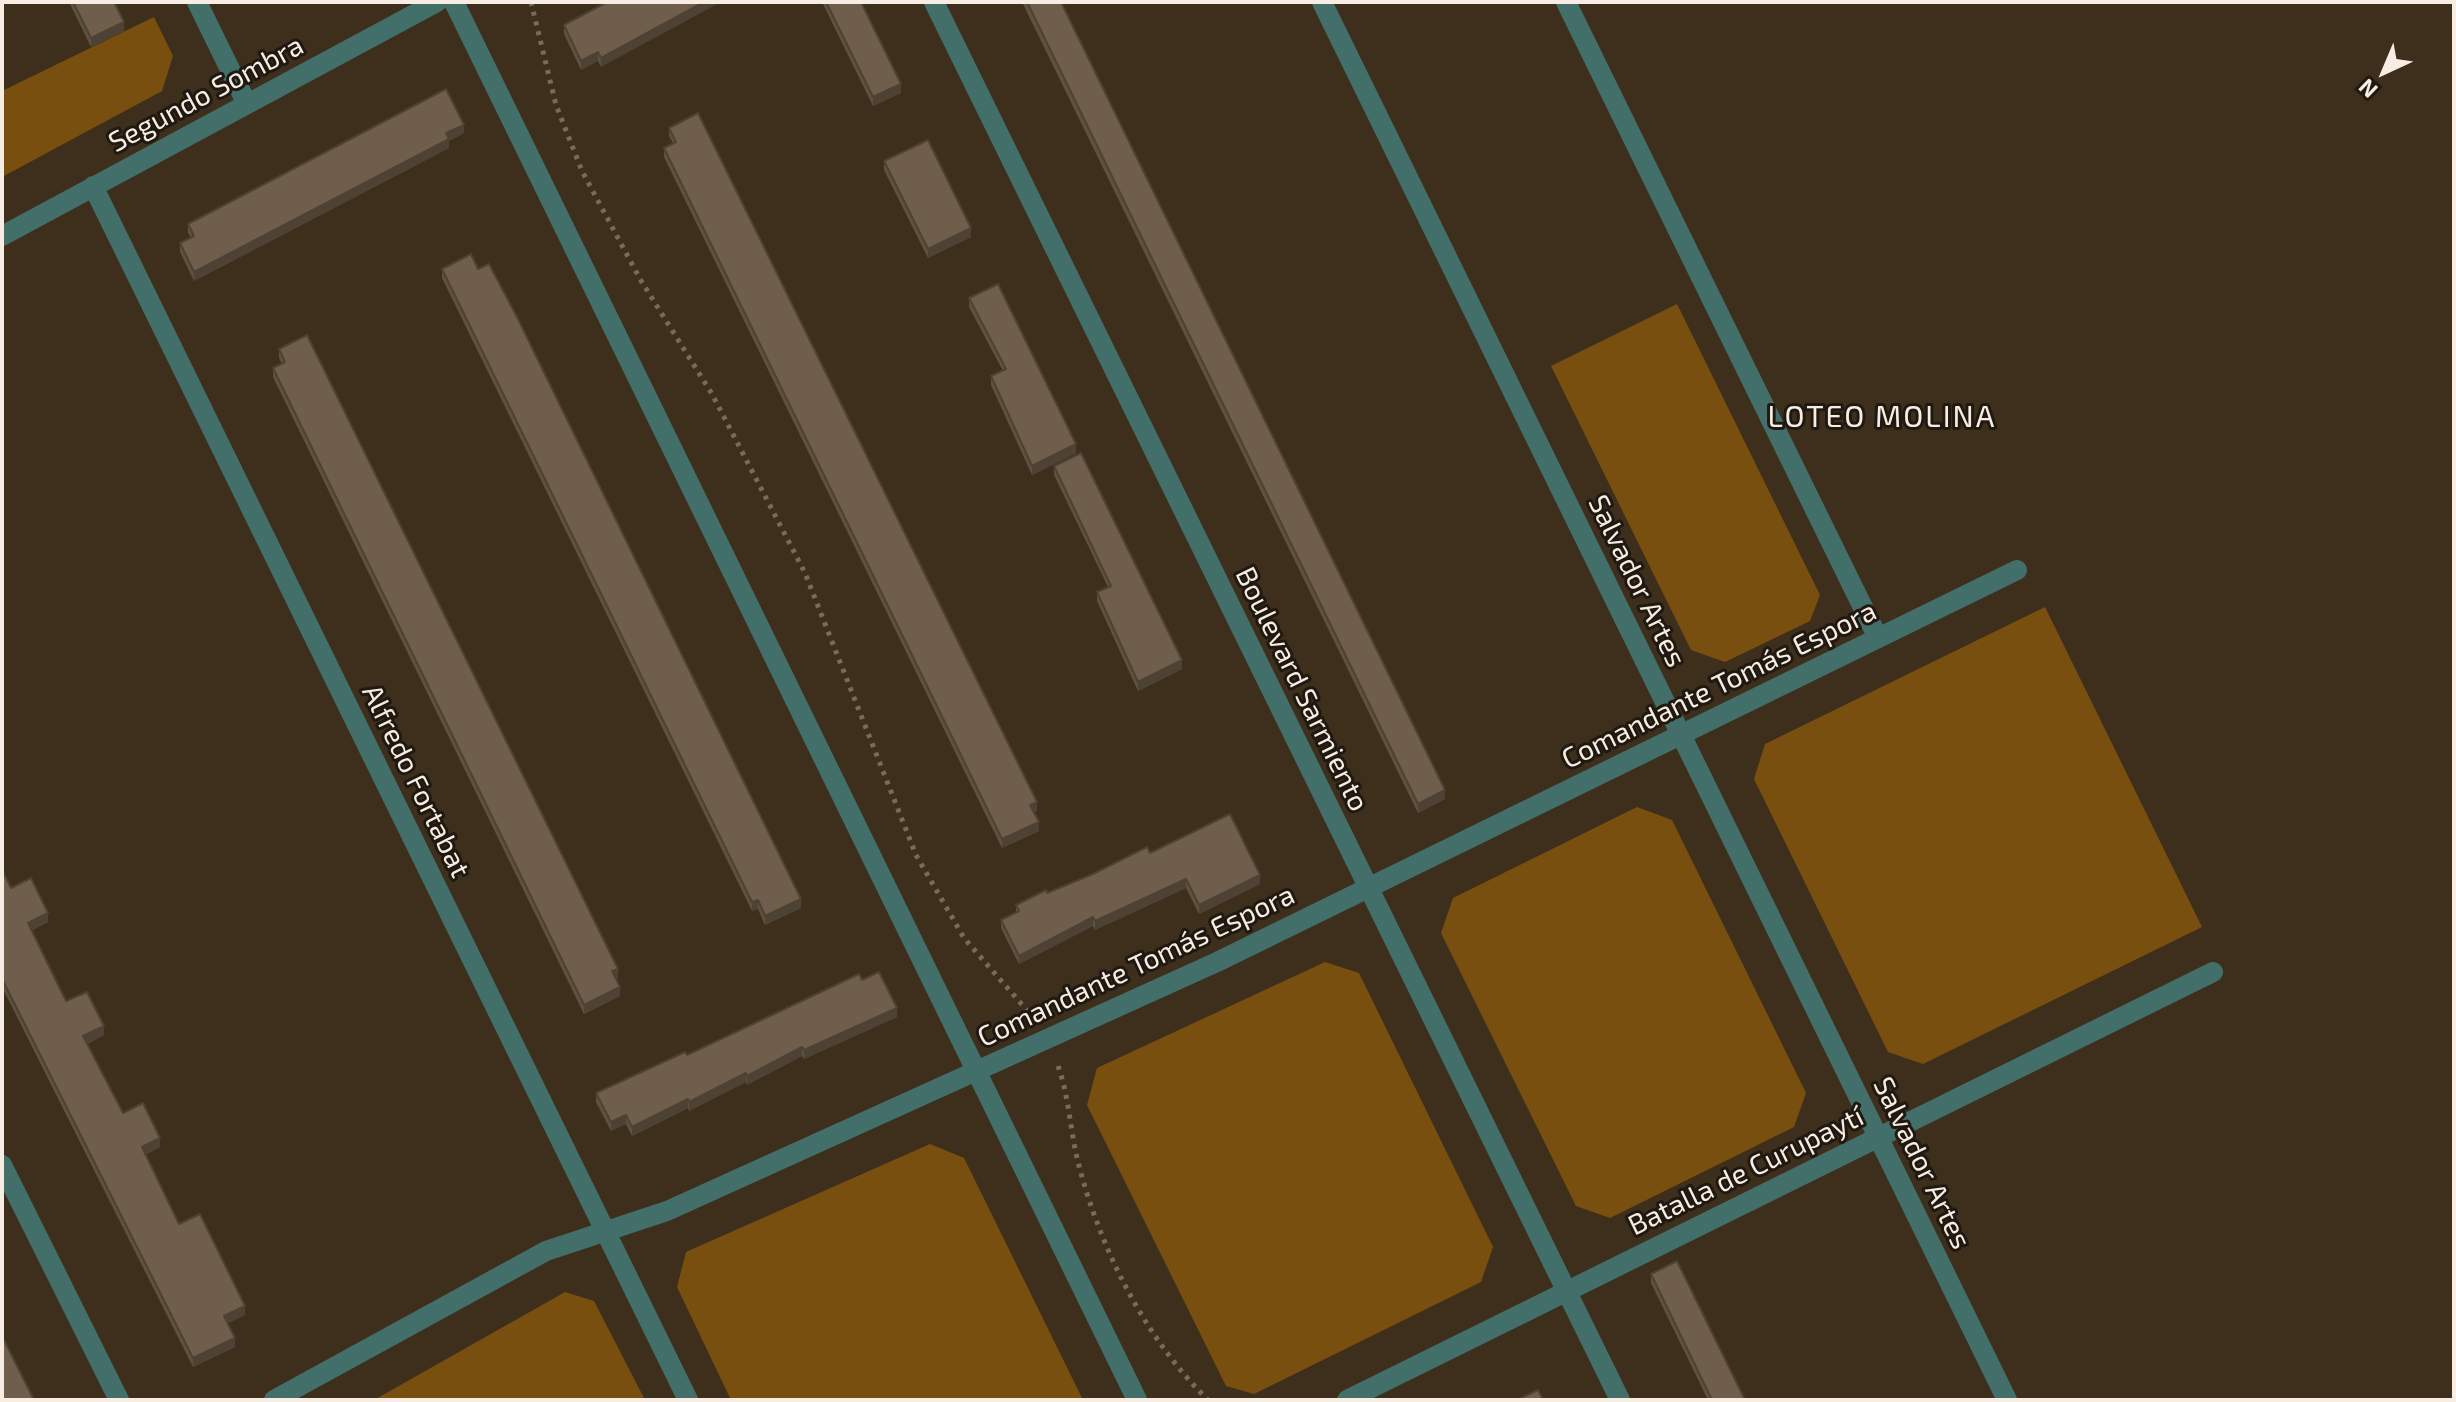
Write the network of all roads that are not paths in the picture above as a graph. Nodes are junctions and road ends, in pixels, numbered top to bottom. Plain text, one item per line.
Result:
1 (197, 2) edge
2 (437, 2) edge
3 (454, 2) edge
4 (934, 2) edge
5 (1322, 2) edge
6 (1566, 2) edge
7 (247, 104) junction
8 (93, 186) junction
9 (2, 236) edge
10 (2017, 570) dead end
11 (1878, 638) junction
12 (1681, 735) junction
13 (1369, 888) junction
14 (2213, 972) dead end
15 (976, 1071) junction
16 (1878, 1137) junction
17 (2, 1165) edge
18 (605, 1232) junction
19 (1566, 1290) junction
20 (119, 1400) edge
21 (274, 1400) edge
22 (688, 1400) edge
23 (1137, 1400) edge
24 (1347, 1400) edge
25 (1620, 1400) edge
26 (2007, 1400) edge

1 - 7 street
2 - 7 street, Segundo Sombra
3 - 15 street
4 - 13 street, Boulevard Sarmiento
5 - 12 street, Salvador Artes
6 - 11 street
7 - 8 street, Segundo Sombra
8 - 9 street, Segundo Sombra
8 - 18 street, Alfredo Fortabat
10 - 11 street, Comandante Tomás Espora
11 - 12 street, Comandante Tomás Espora
12 - 13 street, Comandante Tomás Espora
12 - 16 street, Salvador Artes
13 - 15 street, Comandante Tomás Espora
13 - 19 street, Boulevard Sarmiento
14 - 16 street, Batalla de Curupaytí
15 - 18 street, Comandante Tomás Espora
15 - 23 street
16 - 19 street, Batalla de Curupaytí
16 - 26 street, Salvador Artes
17 - 20 street
18 - 21 street, Comandante Tomás Espora
18 - 22 street, Alfredo Fortabat
19 - 24 street, Batalla de Curupaytí
19 - 25 street, Boulevard Sarmiento

